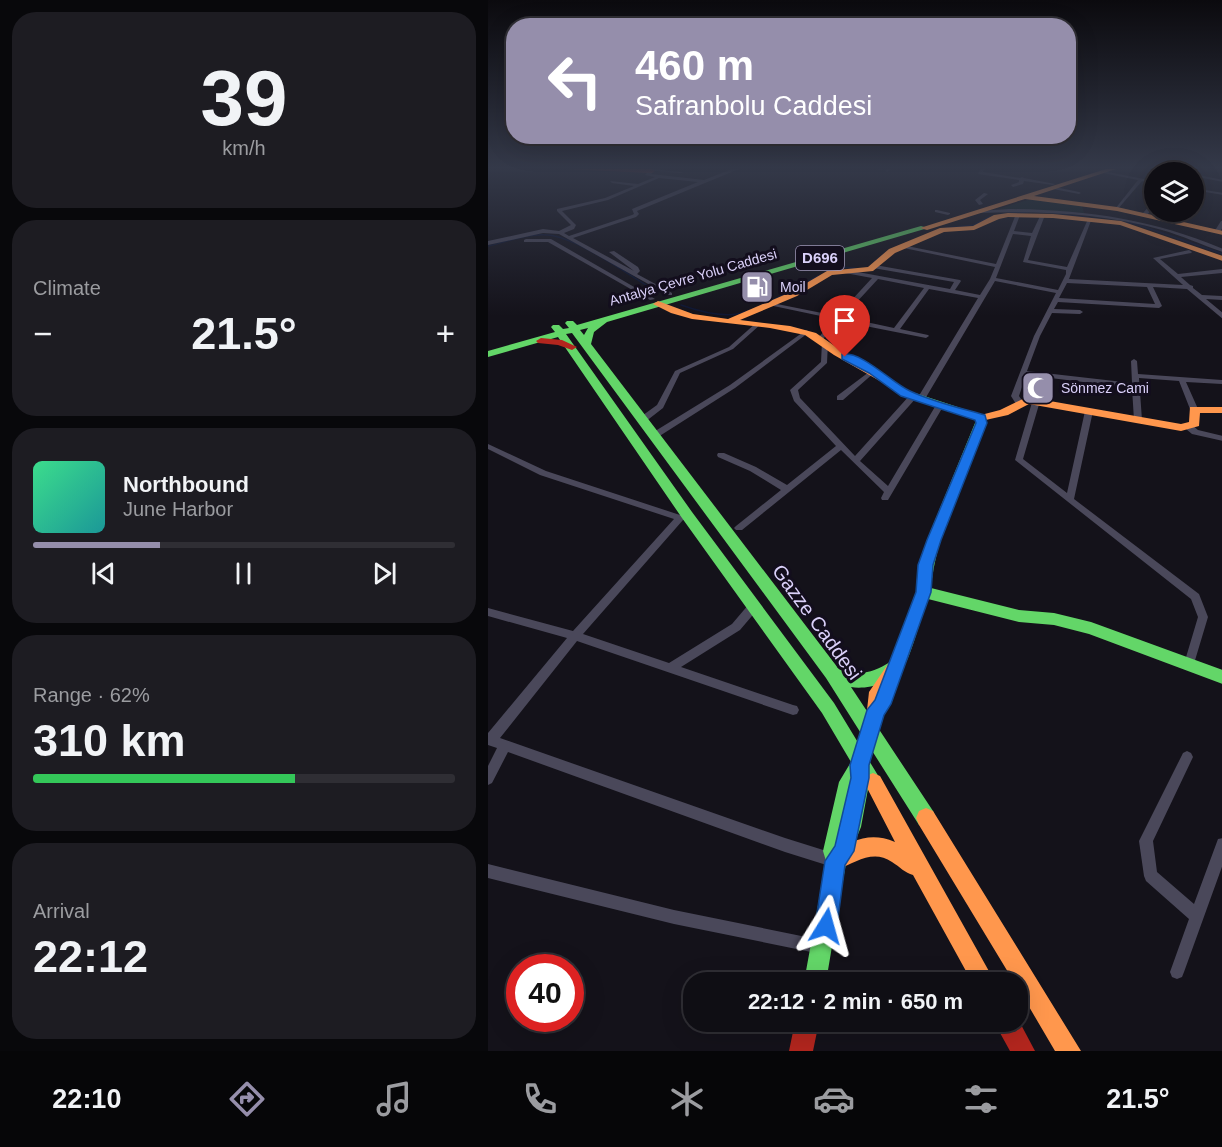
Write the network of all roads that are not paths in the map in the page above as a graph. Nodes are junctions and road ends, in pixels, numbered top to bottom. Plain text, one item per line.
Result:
1 (567, 218) edge
2 (628, 218) edge
3 (922, 218) edge
4 (932, 218) edge
5 (995, 218) edge
6 (1017, 218) edge
7 (1042, 218) edge
8 (1079, 218) edge
9 (1154, 218) edge
10 (1090, 219) junction
11 (1198, 222) edge
12 (1221, 229) edge
13 (1012, 232) junction
14 (560, 233) junction
15 (1034, 235) junction
16 (570, 237) junction
17 (488, 243) edge
18 (902, 246) junction
19 (488, 249) edge
20 (1223, 250) edge
21 (612, 252) dead end
22 (1189, 252) dead end
23 (1223, 259) edge
24 (997, 266) junction
25 (1069, 269) junction
26 (1223, 271) edge
27 (876, 272) junction
28 (634, 274) junction
29 (1178, 276) junction
30 (993, 279) junction
31 (1066, 281) junction
32 (1150, 286) junction
33 (928, 287) junction
34 (1191, 288) junction
35 (952, 291) junction
36 (1059, 292) junction
37 (670, 294) junction
38 (981, 297) junction
39 (1202, 297) junction
40 (1223, 298) edge
41 (1055, 300) junction
42 (655, 301) junction
43 (767, 304) junction
44 (1049, 311) junction
45 (1080, 312) dead end
46 (619, 315) junction
47 (1223, 317) edge
48 (837, 318) junction
49 (732, 320) junction
50 (758, 324) junction
51 (565, 328) junction
52 (896, 330) junction
53 (806, 332) junction
54 (926, 336) dead end
55 (823, 340) junction
56 (526, 343) junction
57 (586, 344) junction
58 (488, 347) edge
59 (572, 347) junction
60 (488, 354) edge
61 (1134, 361) dead end
62 (873, 371) junction
63 (1023, 373) junction
64 (1135, 376) junction
65 (1182, 380) junction
66 (1223, 382) edge
67 (1136, 386) junction
68 (840, 398) dead end
69 (917, 398) junction
70 (1036, 401) junction
71 (1019, 402) junction
72 (940, 405) junction
73 (1194, 409) junction
74 (1223, 410) edge
75 (1089, 411) junction
76 (981, 418) junction
77 (642, 420) junction
78 (1138, 420) junction
79 (1189, 428) junction
80 (655, 435) junction
81 (1223, 439) edge
82 (488, 446) edge
83 (841, 446) junction
84 (721, 455) dead end
85 (855, 461) junction
86 (788, 490) junction
87 (1070, 499) junction
88 (683, 517) junction
89 (739, 528) dead end
90 (923, 592) junction
91 (753, 607) junction
92 (488, 612) edge
93 (575, 636) junction
94 (1189, 664) junction
95 (896, 666) junction
96 (671, 668) junction
97 (832, 673) junction
98 (1223, 676) edge
99 (793, 711) dead end
100 (870, 731) junction
101 (490, 740) edge
102 (504, 745) junction
103 (1187, 757) dead end
104 (860, 763) junction
105 (488, 779) edge
106 (1223, 844) edge
107 (836, 861) junction
108 (488, 871) edge
109 (923, 874) junction
110 (1197, 916) junction
111 (823, 947) junction
112 (817, 972) edge
113 (978, 972) edge
114 (1177, 972) dead end
115 (805, 1032) edge
116 (1012, 1032) edge
117 (801, 1051) edge
118 (1023, 1051) edge
119 (1069, 1051) edge

1 - 14 street
2 - 16 street
3 - 37 main road, Antalya Çevre Yolu Caddesi / D696
4 - 42 main road, Antalya Çevre Yolu Caddesi / D696
5 - 18 main road
6 - 13 street
7 - 15 street
8 - 10 main road
9 - 20 street
10 - 23 main road
10 - 25 street
11 - 12 main road
13 - 15 street
13 - 24 street
14 - 16 street
14 - 17 street
15 - 25 street
16 - 28 street
18 - 24 street
18 - 27 main road
19 - 42 street
21 - 28 street
22 - 29 street
24 - 30 street
25 - 31 street
26 - 29 street
27 - 33 street
27 - 35 street
27 - 43 main road
27 - 48 street
28 - 37 street
29 - 34 street
30 - 36 street
30 - 38 street
31 - 32 street
31 - 36 street
32 - 34 street
32 - 41 street
33 - 35 street
33 - 52 street
34 - 39 street
35 - 38 street
36 - 41 street
37 - 42 main road, Antalya Çevre Yolu Caddesi / D696
38 - 69 street
39 - 40 street
39 - 47 street
41 - 44 street
42 - 46 main road, Antalya Çevre Yolu Caddesi / D696
42 - 49 main road
42 - 51 main road, Antalya Çevre Yolu Caddesi / D696
43 - 48 street
43 - 49 main road
44 - 45 street
44 - 63 street
46 - 51 main road, Antalya Çevre Yolu Caddesi / D696
46 - 57 main road
48 - 52 street
48 - 55 street
49 - 50 main road
50 - 53 main road
50 - 77 street
51 - 56 main road, Antalya Çevre Yolu Caddesi / D696
51 - 57 main road, Gazze Caddesi
51 - 58 main road, Antalya Çevre Yolu Caddesi / D696
51 - 59 main road
52 - 54 street
53 - 55 main road
53 - 80 street
55 - 62 main road
55 - 83 street
56 - 59 main road
56 - 60 main road, Antalya Çevre Yolu Caddesi / D696
57 - 77 main road, Gazze Caddesi
59 - 88 main road
61 - 64 street
62 - 68 street
62 - 69 main road
63 - 67 street
63 - 71 street
64 - 65 street
64 - 67 street
65 - 66 street
65 - 73 street
67 - 78 street
69 - 72 main road
69 - 85 street
70 - 71 main road
70 - 75 main road
70 - 87 street
71 - 76 main road
72 - 76 main road
72 - 85 street
73 - 74 main road
73 - 79 main road
75 - 78 main road
75 - 87 street
76 - 90 main road
77 - 80 main road, Gazze Caddesi
78 - 79 main road
79 - 81 street
80 - 97 main road, Gazze Caddesi
82 - 88 street
83 - 85 street
83 - 86 street
84 - 86 street
86 - 89 street
87 - 94 street
88 - 91 main road
88 - 93 street
90 - 94 main road
90 - 95 main road
91 - 96 street
91 - 104 main road
92 - 93 street
93 - 96 street
93 - 101 street
94 - 98 main road
95 - 97 main road
95 - 100 main road
96 - 99 street
97 - 100 main road, Gazze Caddesi
100 - 104 main road
100 - 119 main road, Gazze Caddesi
101 - 102 street
102 - 105 street
102 - 107 street
103 - 110 street
104 - 107 main road
104 - 109 main road
106 - 110 street
107 - 109 main road
107 - 111 main road
108 - 111 street
109 - 113 main road
110 - 114 street
111 - 112 main road
115 - 117 main road
116 - 118 main road

